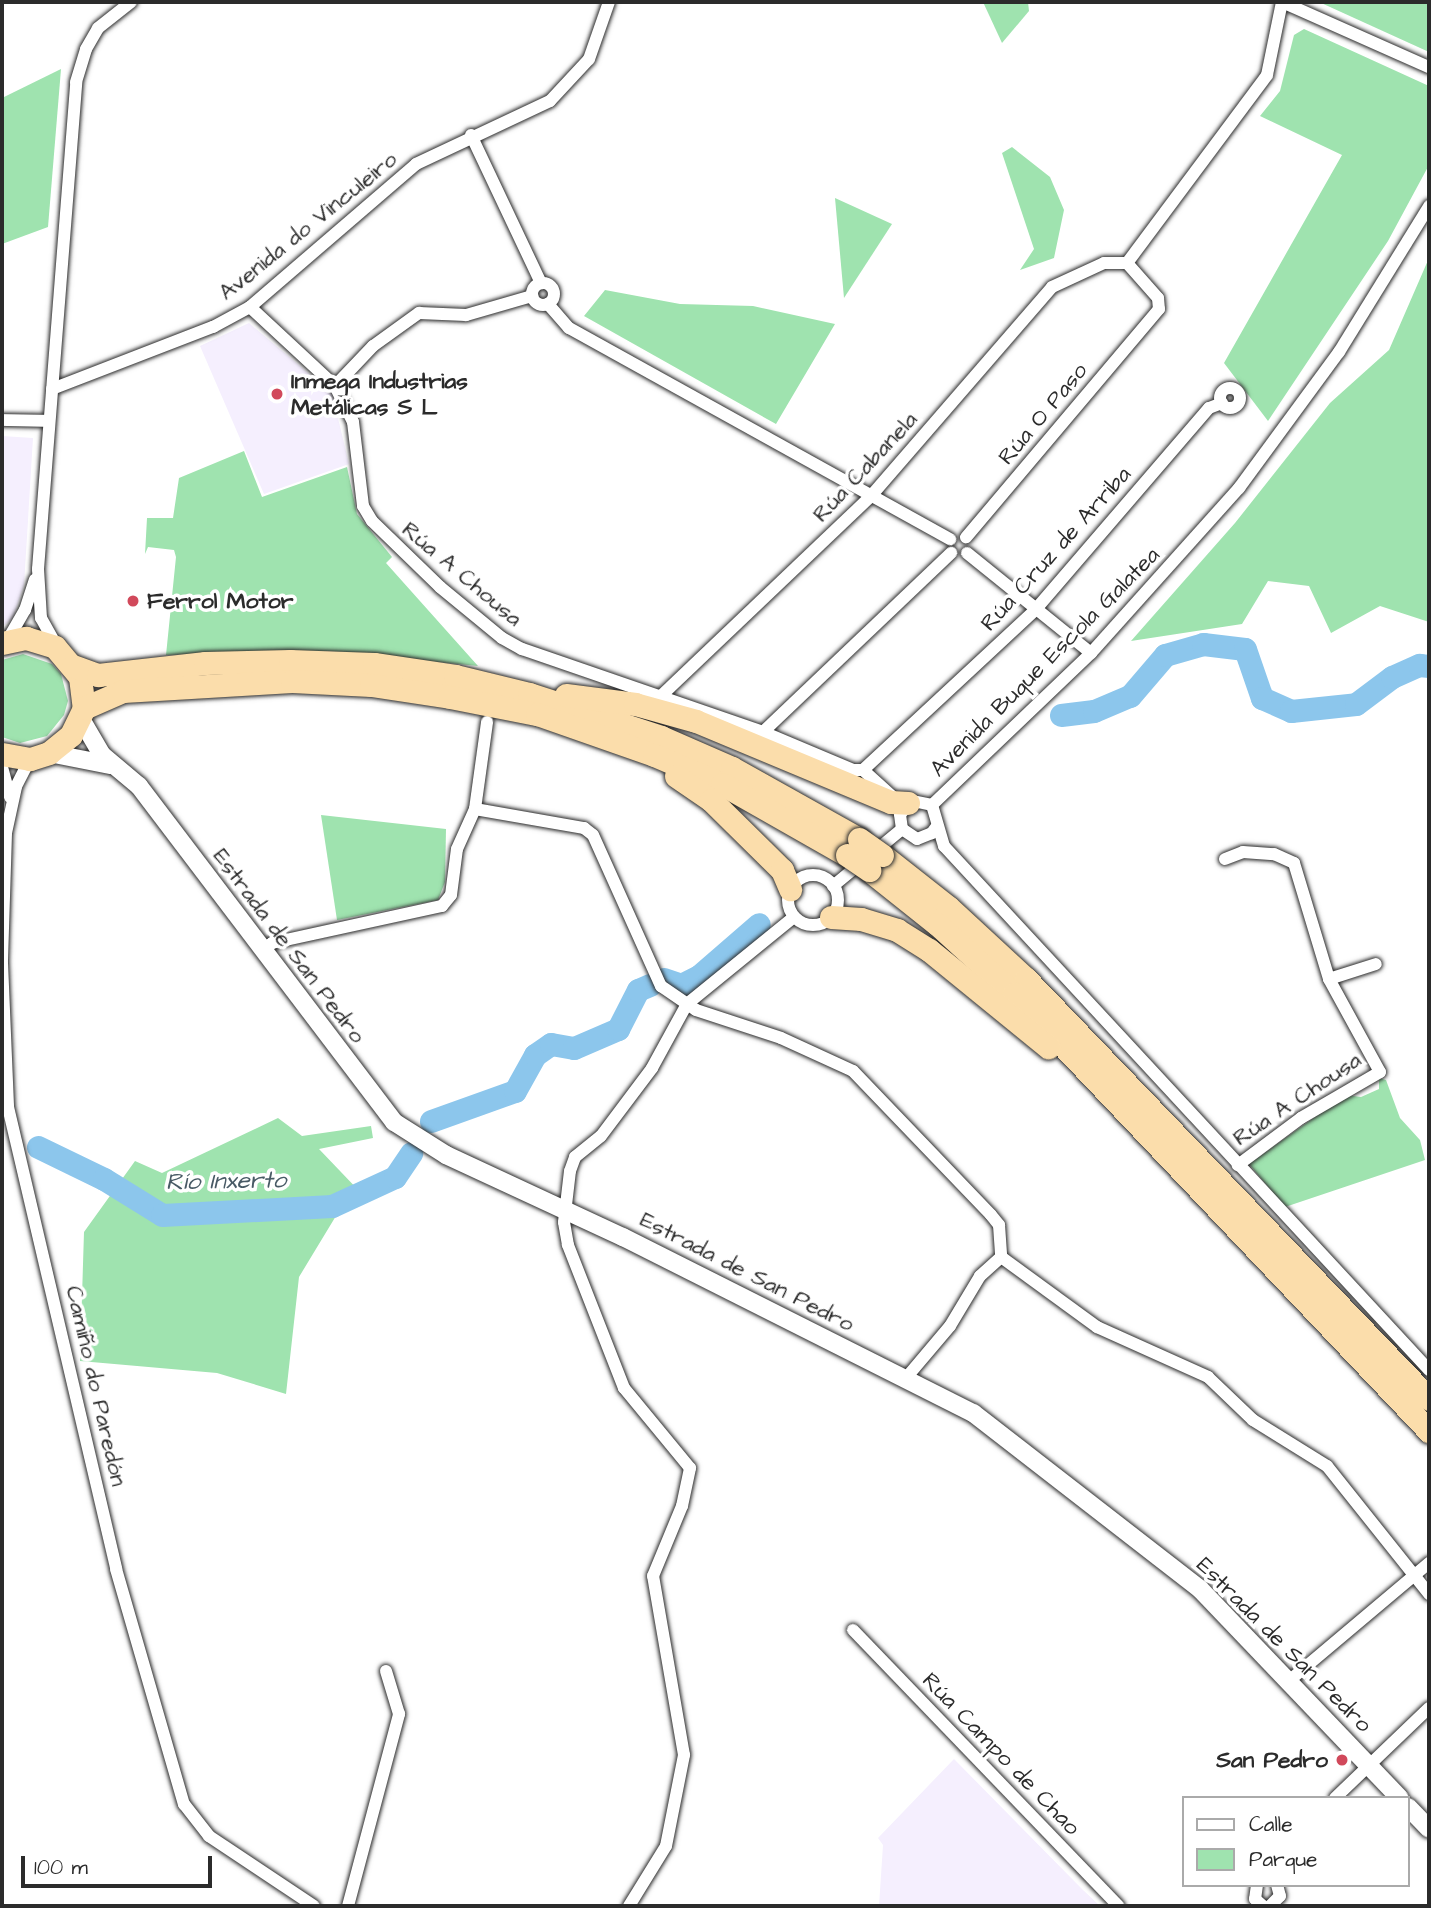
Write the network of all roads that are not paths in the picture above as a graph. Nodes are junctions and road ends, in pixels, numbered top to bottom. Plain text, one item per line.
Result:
1 (131, 2) edge
2 (609, 2) edge
3 (1282, 2) edge
4 (1429, 67) edge
5 (471, 135) junction
6 (1429, 206) edge
7 (1127, 262) junction
8 (541, 284) junction
9 (532, 296) junction
10 (548, 304) junction
11 (250, 307) junction
12 (335, 386) junction
13 (52, 389) junction
14 (1222, 402) dead end
15 (2, 420) edge
16 (49, 421) junction
17 (871, 496) junction
18 (966, 537) junction
19 (951, 546) junction
20 (967, 553) junction
21 (38, 569) junction
22 (1037, 609) junction
23 (4, 642) edge
24 (1091, 653) junction
25 (67, 659) junction
26 (529, 694) junction
27 (662, 695) junction
28 (83, 713) junction
29 (488, 722) dead end
30 (580, 728) junction
31 (763, 732) junction
32 (2, 754) edge
33 (40, 756) junction
34 (110, 765) junction
35 (2, 767) edge
36 (858, 770) junction
37 (904, 803) junction
38 (11, 805) junction
39 (932, 805) junction
40 (475, 809) junction
41 (937, 826) junction
42 (902, 829) junction
43 (853, 847) junction
44 (1225, 859) dead end
45 (875, 862) junction
46 (833, 886) junction
47 (790, 889) junction
48 (794, 917) junction
49 (831, 917) junction
50 (261, 951) junction
51 (1376, 964) dead end
52 (1329, 979) junction
53 (687, 1004) junction
54 (5, 1104) edge
55 (1138, 1123) junction
56 (1238, 1165) junction
57 (566, 1211) junction
58 (1001, 1257) junction
59 (1429, 1370) edge
60 (906, 1378) junction
61 (1429, 1399) edge
62 (1429, 1431) edge
63 (1429, 1563) edge
64 (1412, 1577) junction
65 (1429, 1594) edge
66 (853, 1630) dead end
67 (387, 1671) dead end
68 (1290, 1680) junction
69 (1429, 1708) edge
70 (1368, 1763) junction
71 (1337, 1796) edge
72 (1398, 1796) edge
73 (1410, 1809) edge
74 (1429, 1829) edge
75 (1257, 1887) edge
76 (1278, 1887) edge
77 (1258, 1905) edge
78 (314, 1906) edge
79 (348, 1906) edge
80 (629, 1906) edge
81 (1119, 1906) edge
82 (1272, 1906) edge

1 - 13 street
2 - 5 street, Avenida do Vinculeiro
3 - 4 street
3 - 7 street
5 - 8 street
5 - 11 street, Avenida do Vinculeiro
6 - 24 street, Avenida Buque Escola Galatea
7 - 17 street, Rúa Cabanela
7 - 18 street, Rúa O Paso
8 - 9 street
8 - 10 street
9 - 10 street
9 - 12 street
10 - 17 street
11 - 12 street, Rúa A Chousa
11 - 13 street, Avenida do Vinculeiro
12 - 27 street, Rúa A Chousa
13 - 16 street
14 - 22 street, Rúa Cruz de Arriba
15 - 16 street
16 - 21 street
17 - 19 street
17 - 27 street, Rúa Cabanela
18 - 19 street
18 - 20 street
19 - 20 street
19 - 31 street
20 - 22 street
21 - 23 street
21 - 25 street
22 - 24 street
22 - 36 street, Rúa Cruz de Arriba
23 - 25 highway
24 - 39 street, Avenida Buque Escola Galatea
25 - 26 highway
25 - 28 highway
26 - 37 highway
26 - 43 highway
27 - 31 street, Rúa A Chousa
28 - 30 highway
28 - 33 highway
28 - 34 street
29 - 40 street
30 - 43 highway
30 - 47 highway
31 - 36 street, Rúa A Chousa
32 - 33 highway
33 - 34 street
33 - 38 street
34 - 50 street, Estrada de San Pedro
35 - 38 street
36 - 37 street, Rúa A Chousa
37 - 39 street
37 - 42 street
38 - 54 street, Camiño do Paredón
39 - 41 street
40 - 50 street
40 - 53 street
41 - 42 street
41 - 56 street, Rúa A Chousa
42 - 46 street
43 - 45 highway, bridge
44 - 52 street, Rúa A Chousa
45 - 55 highway
45 - 61 highway
46 - 47 street
46 - 49 street
47 - 48 street
48 - 49 street
48 - 53 street
49 - 55 highway
50 - 57 street, Estrada de San Pedro
51 - 52 street
52 - 56 street, Rúa A Chousa
53 - 57 street
53 - 58 street
54 - 78 street, Camiño do Paredón
55 - 62 highway
56 - 59 street, Rúa A Chousa
57 - 60 street, Estrada de San Pedro
57 - 80 street
58 - 60 street
58 - 64 street
60 - 68 street, Estrada de San Pedro
63 - 64 street
64 - 65 street
64 - 68 street
66 - 81 street, Rúa Campo de Chao
67 - 79 street
68 - 70 street, Estrada de San Pedro
69 - 70 street
70 - 71 street
70 - 72 street, Estrada de San Pedro
73 - 74 street
75 - 77 street
76 - 82 street

